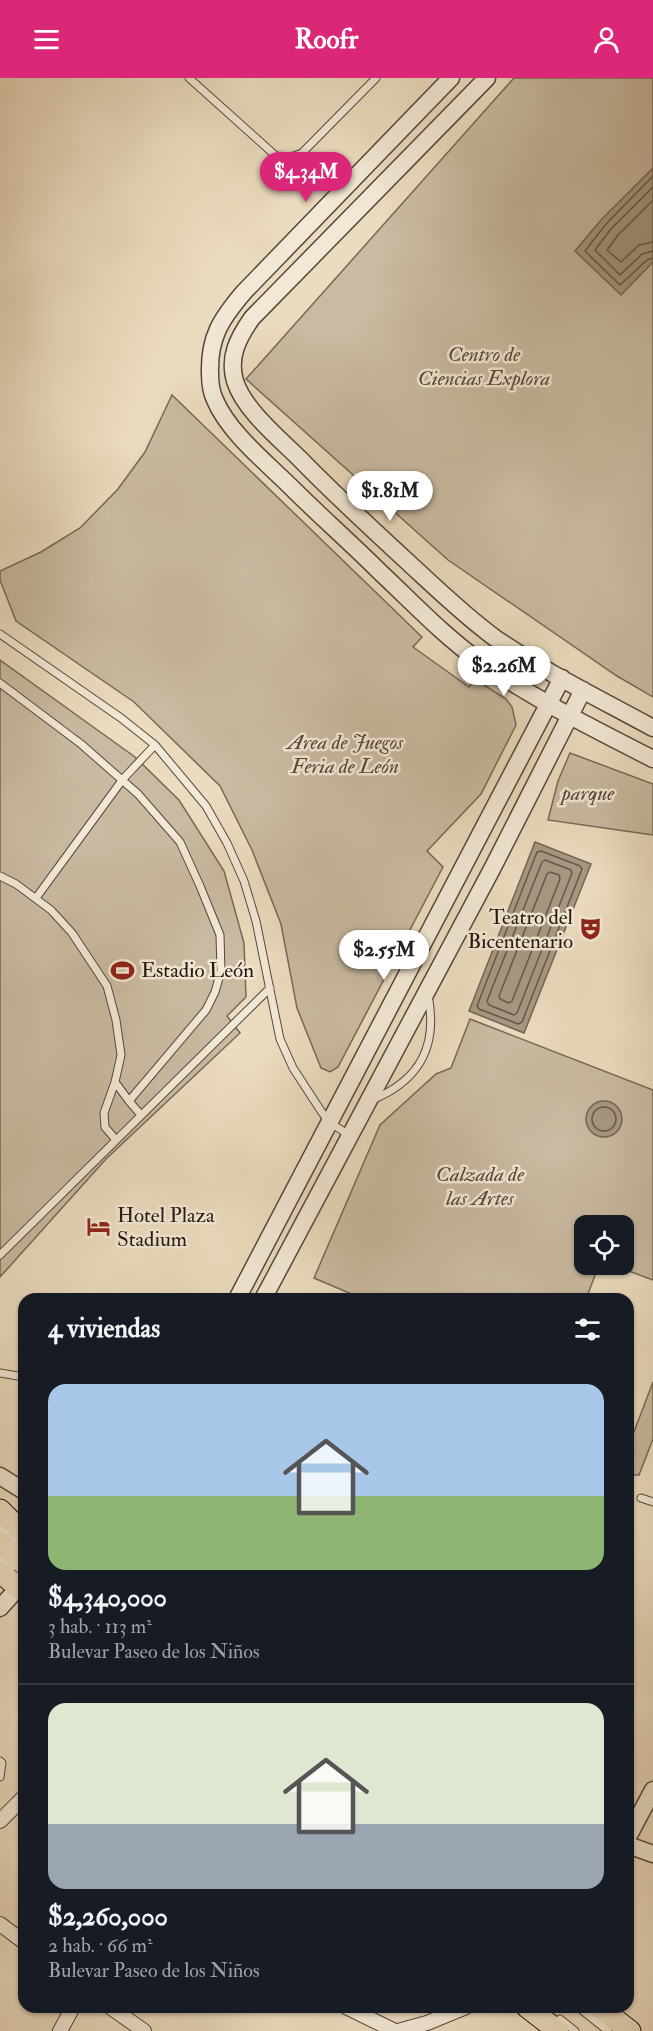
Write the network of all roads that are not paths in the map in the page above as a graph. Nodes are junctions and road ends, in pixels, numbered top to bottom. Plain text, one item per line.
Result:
1 (189, 78) edge
2 (376, 78) edge
3 (451, 78) edge
4 (487, 78) edge
5 (0, 634) edge
6 (562, 678) junction
7 (0, 683) edge
8 (583, 690) junction
9 (548, 704) junction
10 (571, 716) junction
11 (653, 728) edge
12 (155, 745) junction
13 (653, 759) edge
14 (123, 779) junction
15 (0, 876) edge
16 (36, 898) junction
17 (270, 988) junction
18 (427, 990) junction
19 (115, 1082) junction
20 (129, 1101) junction
21 (369, 1101) junction
22 (141, 1115) junction
23 (329, 1122) junction
24 (351, 1136) junction
25 (116, 1140) junction
26 (0, 1255) edge
27 (240, 1293) edge
28 (266, 1293) edge
29 (0, 1373) edge
30 (18, 1376) edge
31 (0, 1475) edge
32 (18, 1479) edge
33 (18, 1487) edge
34 (641, 1498) dead end
35 (653, 1502) edge
36 (0, 1510) edge
37 (0, 1527) edge
38 (18, 1528) edge
39 (0, 1542) edge
40 (15, 1571) edge
41 (0, 1608) edge
42 (0, 1761) edge
43 (0, 1777) edge
44 (653, 1790) edge
45 (18, 1803) edge
46 (634, 1818) edge
47 (634, 1820) edge
48 (0, 1821) edge
49 (653, 1828) edge
50 (634, 1847) edge
51 (653, 1854) edge
52 (0, 1924) edge
53 (18, 1938) edge
54 (70, 2013) edge
55 (118, 2013) edge
56 (358, 2013) edge
57 (451, 2013) edge
58 (538, 2013) edge
59 (586, 2013) edge
60 (607, 2013) edge
61 (558, 2024) edge
62 (60, 2031) edge
63 (144, 2031) edge
64 (396, 2031) edge
65 (575, 2031) edge
66 (608, 2031) edge
67 (630, 2031) edge

1 - 2 lane
3 - 9 street
4 - 6 street
5 - 12 lane
6 - 8 street
6 - 9 street
7 - 14 lane
8 - 10 street
8 - 11 street
9 - 10 street
9 - 23 street
10 - 13 street
10 - 18 street
12 - 14 lane
12 - 17 lane
14 - 16 lane
14 - 20 lane
15 - 16 lane
16 - 19 lane
17 - 22 lane
17 - 23 lane
18 - 21 street
18 - 21 lane
19 - 20 lane
19 - 25 lane
20 - 22 lane
21 - 24 street
22 - 25 lane
23 - 24 lane
23 - 27 street
24 - 28 street
25 - 26 lane
29 - 30 lane
31 - 32 street
31 - 33 street
34 - 35 lane
36 - 38 main road
37 - 40 lane
39 - 40 main road
40 - 41 street
42 - 43 lane
44 - 46 street
45 - 48 street
47 - 49 street
50 - 51 street
52 - 53 street
54 - 62 street
55 - 63 street
56 - 64 street
57 - 64 street
58 - 61 main road
59 - 66 lane
60 - 67 main road
61 - 65 lane

